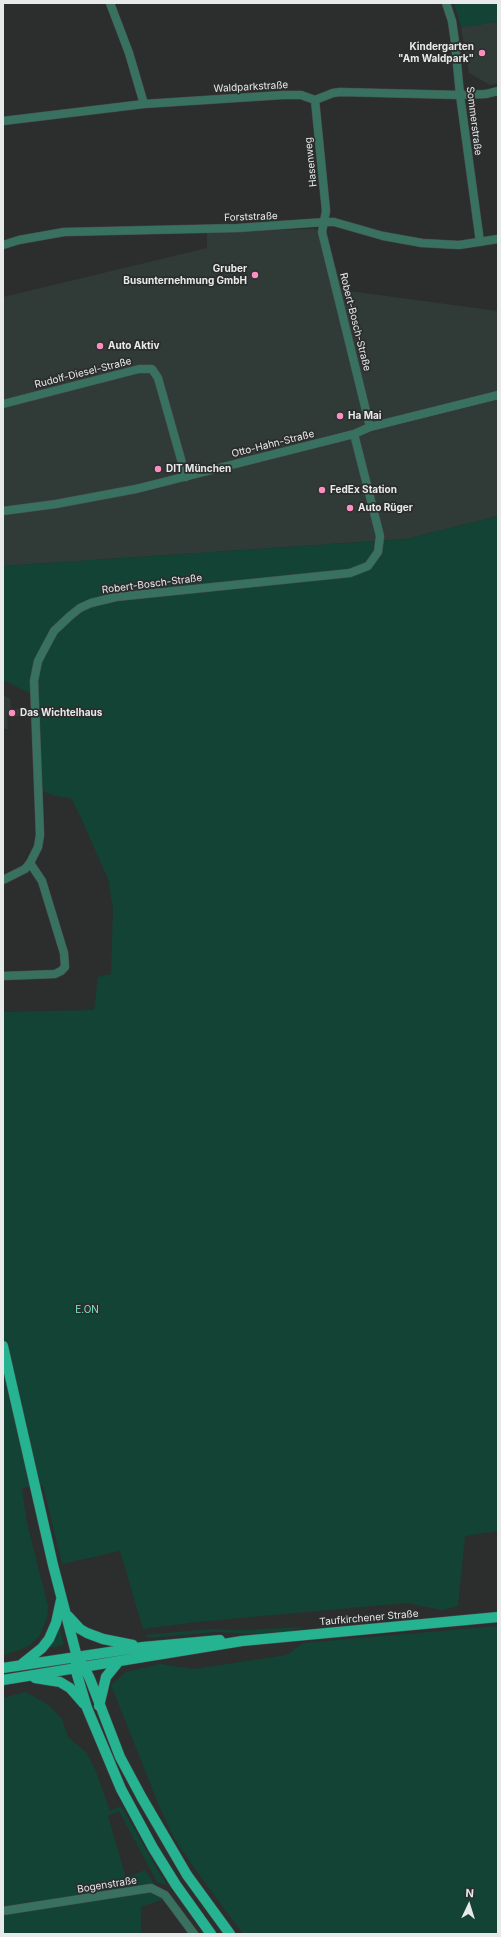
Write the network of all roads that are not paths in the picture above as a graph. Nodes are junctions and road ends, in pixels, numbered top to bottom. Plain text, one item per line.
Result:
1 (110, 3) edge
2 (446, 3) edge
3 (498, 91) edge
4 (460, 95) junction
5 (315, 100) junction
6 (144, 104) junction
7 (3, 121) edge
8 (325, 222) junction
9 (498, 239) edge
10 (480, 242) junction
11 (3, 245) edge
12 (498, 395) edge
13 (3, 404) edge
14 (370, 428) junction
15 (354, 434) junction
16 (186, 477) junction
17 (3, 511) edge
18 (30, 863) junction
19 (3, 880) edge
20 (3, 976) edge
21 (3, 1346) edge
22 (61, 1597) junction
23 (65, 1610) junction
24 (498, 1617) edge
25 (242, 1641) junction
26 (143, 1647) junction
27 (77, 1657) junction
28 (119, 1661) junction
29 (20, 1665) junction
30 (80, 1667) junction
31 (3, 1668) edge
32 (22, 1676) junction
33 (3, 1680) edge
34 (99, 1706) junction
35 (88, 1708) junction
36 (3, 1912) edge
37 (194, 1934) edge
38 (211, 1934) edge
39 (230, 1934) edge

1 - 6 street
2 - 4 street, Sommerstraße
3 - 4 street
4 - 5 street
4 - 10 street, Sommerstraße
5 - 6 street, Waldparkstraße
5 - 8 street, Hasenweg
6 - 7 street, Waldparkstraße
8 - 10 street, Forststraße
8 - 11 street, Forststraße
8 - 14 street, Robert-Bosch-Straße
9 - 10 street, Forststraße
12 - 14 street, Otto-Hahn-Straße
13 - 16 street, Rudolf-Diesel-Straße
14 - 15 street, Otto-Hahn-Straße
15 - 16 street, Otto-Hahn-Straße
15 - 18 street, Robert-Bosch-Straße
16 - 17 street, Otto-Hahn-Straße
18 - 19 street, Robert-Bosch-Straße
18 - 20 street
21 - 22 main road
22 - 23 main road
22 - 29 main road
23 - 26 main road
23 - 27 main road
24 - 25 main road, Taufkirchener Straße
25 - 26 main road, Taufkirchener Straße
25 - 28 main road, Taufkirchener Straße
26 - 27 main road, Taufkirchener Straße
27 - 29 main road, Taufkirchener Straße
27 - 30 main road
28 - 30 main road, Taufkirchener Straße
28 - 34 main road
29 - 31 main road, Taufkirchener Straße
30 - 32 main road, Taufkirchener Straße
30 - 34 main road
30 - 35 main road
32 - 33 main road, Taufkirchener Straße
32 - 35 main road
34 - 39 main road
35 - 38 main road
36 - 37 street, Bogenstraße

